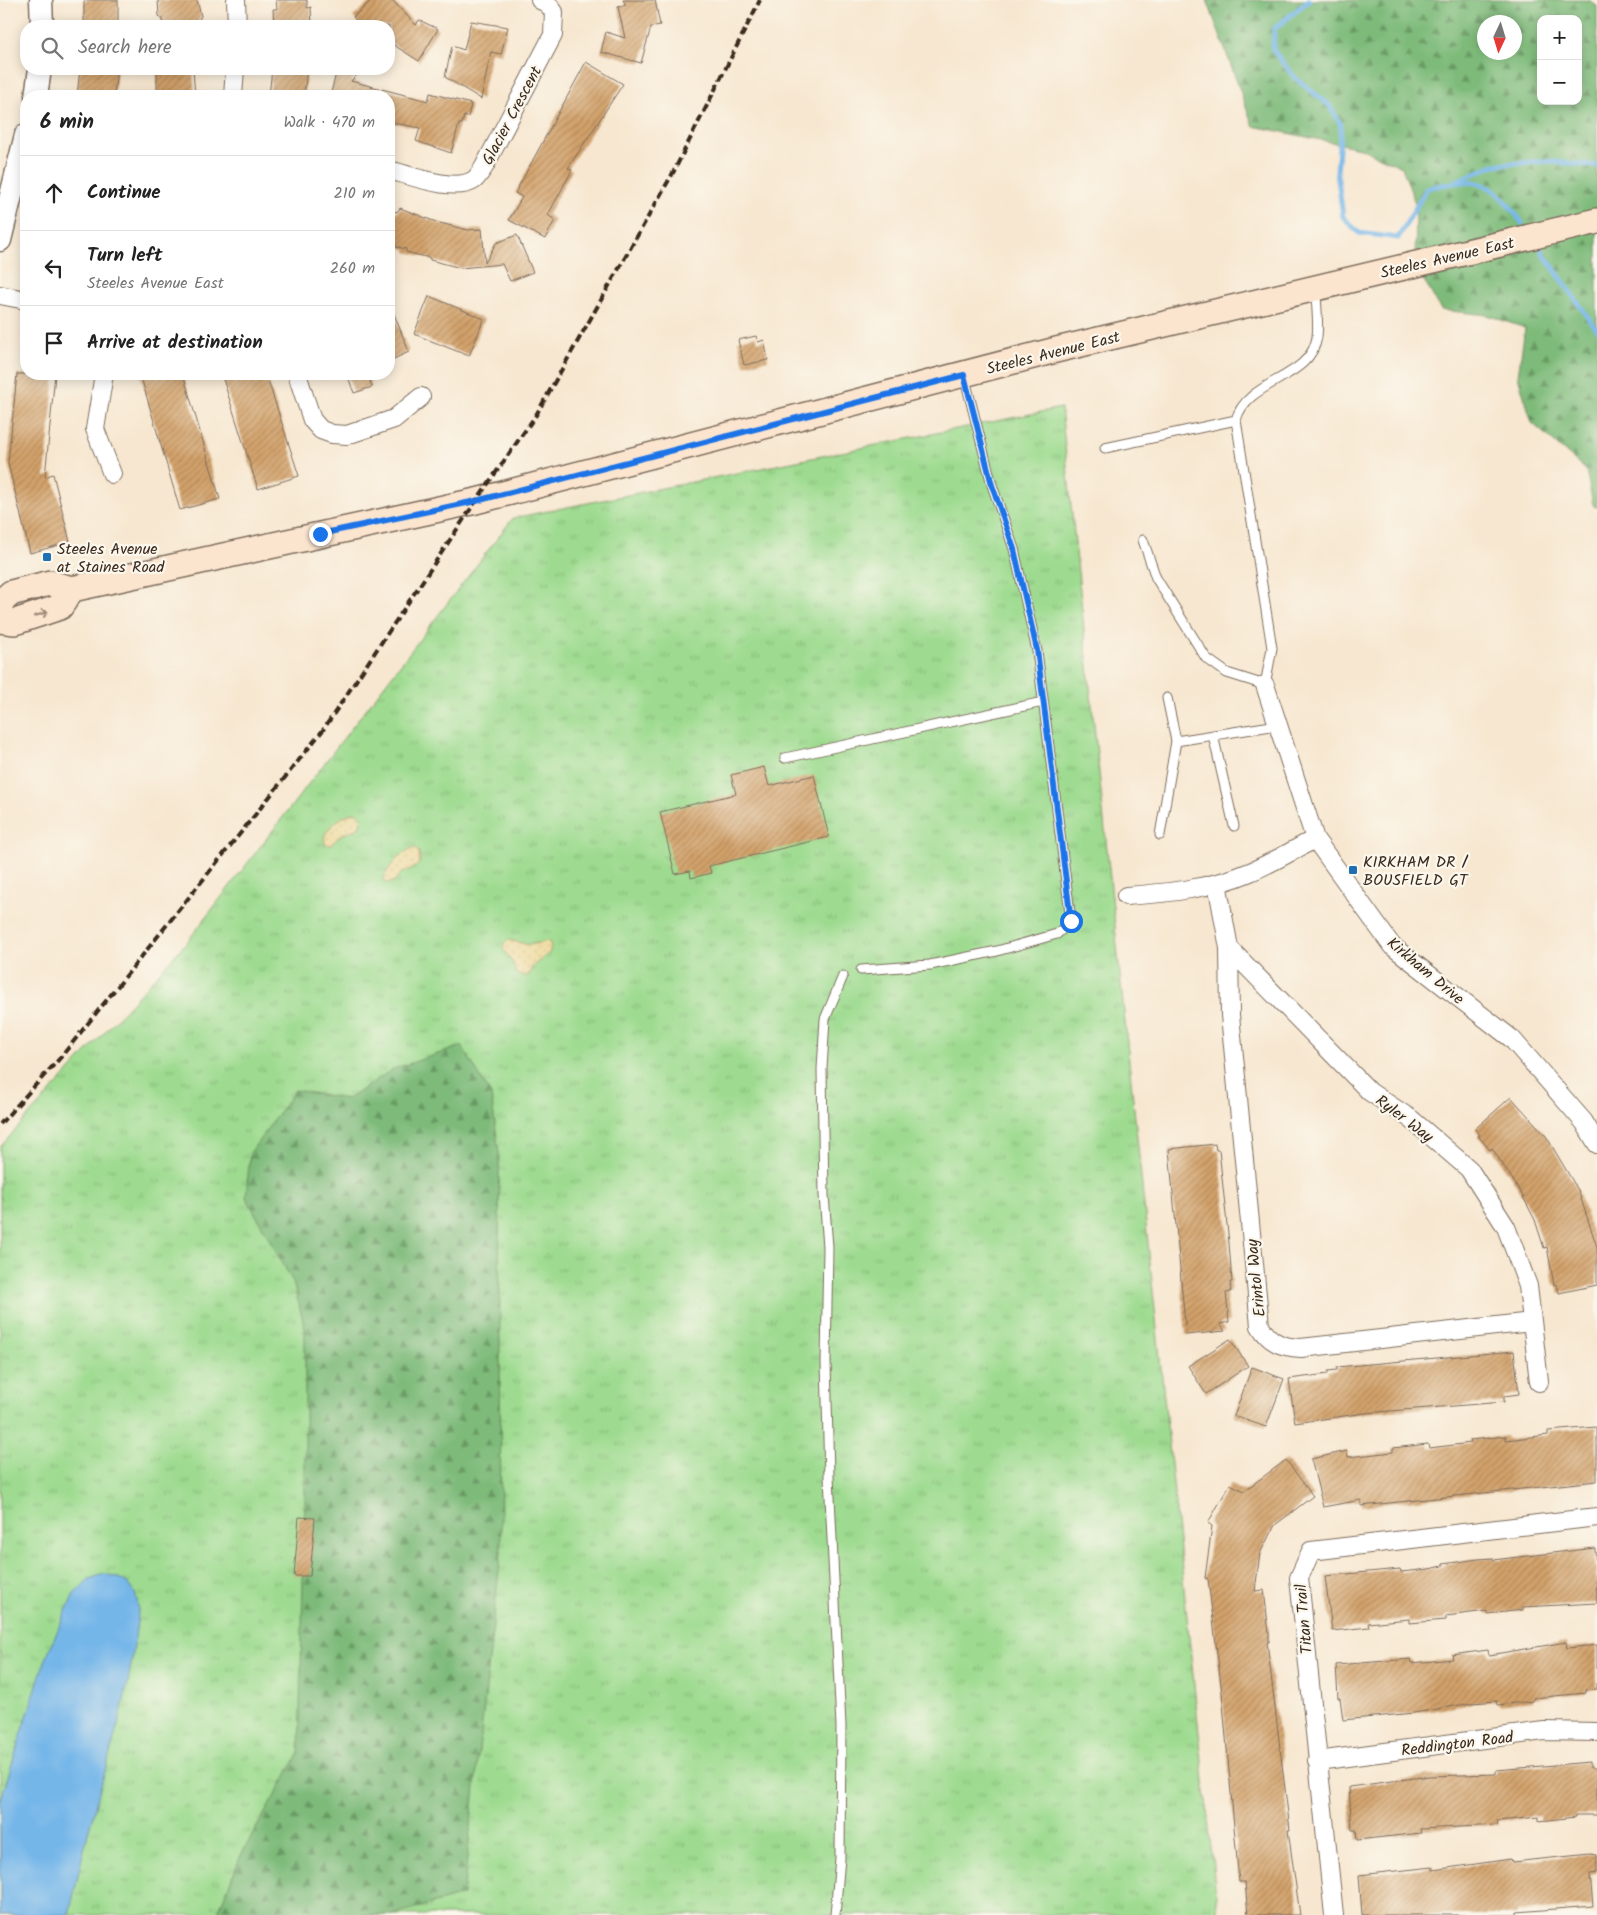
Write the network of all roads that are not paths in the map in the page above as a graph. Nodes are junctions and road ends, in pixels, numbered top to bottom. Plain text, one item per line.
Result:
1 (41, 0) edge
2 (236, 0) edge
3 (540, 0) edge
4 (42, 20) edge
5 (237, 20) edge
6 (39, 75) edge
7 (235, 75) edge
8 (37, 90) edge
9 (233, 90) edge
10 (20, 159) edge
11 (395, 171) edge
12 (1597, 221) edge
13 (0, 240) edge
14 (1316, 288) junction
15 (0, 295) edge
16 (20, 299) edge
17 (964, 375) junction
18 (103, 380) edge
19 (299, 380) edge
20 (421, 397) dead end
21 (1236, 420) junction
22 (1105, 448) dead end
23 (112, 474) dead end
24 (1143, 540) dead end
25 (72, 589) junction
26 (0, 604) edge
27 (0, 620) edge
28 (1265, 685) junction
29 (1167, 698) dead end
30 (1043, 702) junction
31 (1278, 725) junction
32 (1213, 736) junction
33 (1176, 741) junction
34 (785, 758) dead end
35 (1234, 826) dead end
36 (1160, 835) dead end
37 (1315, 839) junction
38 (1217, 883) junction
39 (1126, 896) dead end
40 (1229, 948) junction
41 (861, 970) dead end
42 (843, 976) dead end
43 (1597, 1144) edge
44 (1532, 1322) junction
45 (1539, 1382) dead end
46 (1597, 1518) edge
47 (1597, 1732) edge
48 (1317, 1761) junction
49 (835, 1915) edge
50 (1334, 1915) edge

1 - 4 street
2 - 5 street
3 - 11 street, Glacier Crescent
6 - 8 street
7 - 9 street
10 - 13 street
12 - 14 main road, Steeles Avenue East
14 - 17 main road, Steeles Avenue East
14 - 21 lane
15 - 16 street
17 - 25 main road, Steeles Avenue East
17 - 30 lane
18 - 23 street
19 - 20 street
21 - 22 lane
21 - 28 lane
24 - 28 lane
25 - 26 main road, Steeles Avenue East
27 -> 25 main road
28 - 31 street, Kirkham Drive
29 - 33 lane
30 - 34 lane
30 - 41 lane
31 - 32 lane
31 - 37 street, Kirkham Drive
32 - 33 lane
32 - 35 lane
33 - 36 lane
37 - 38 street
37 - 43 street, Kirkham Drive
38 - 39 street
38 - 40 street
40 - 44 street, Ryler Way
40 - 44 street, Erintol Way
42 - 49 lane
44 - 45 street, Ryler Way
46 - 48 street, Titan Trail
47 - 48 street, Reddington Road
48 - 50 street, Titan Trail

